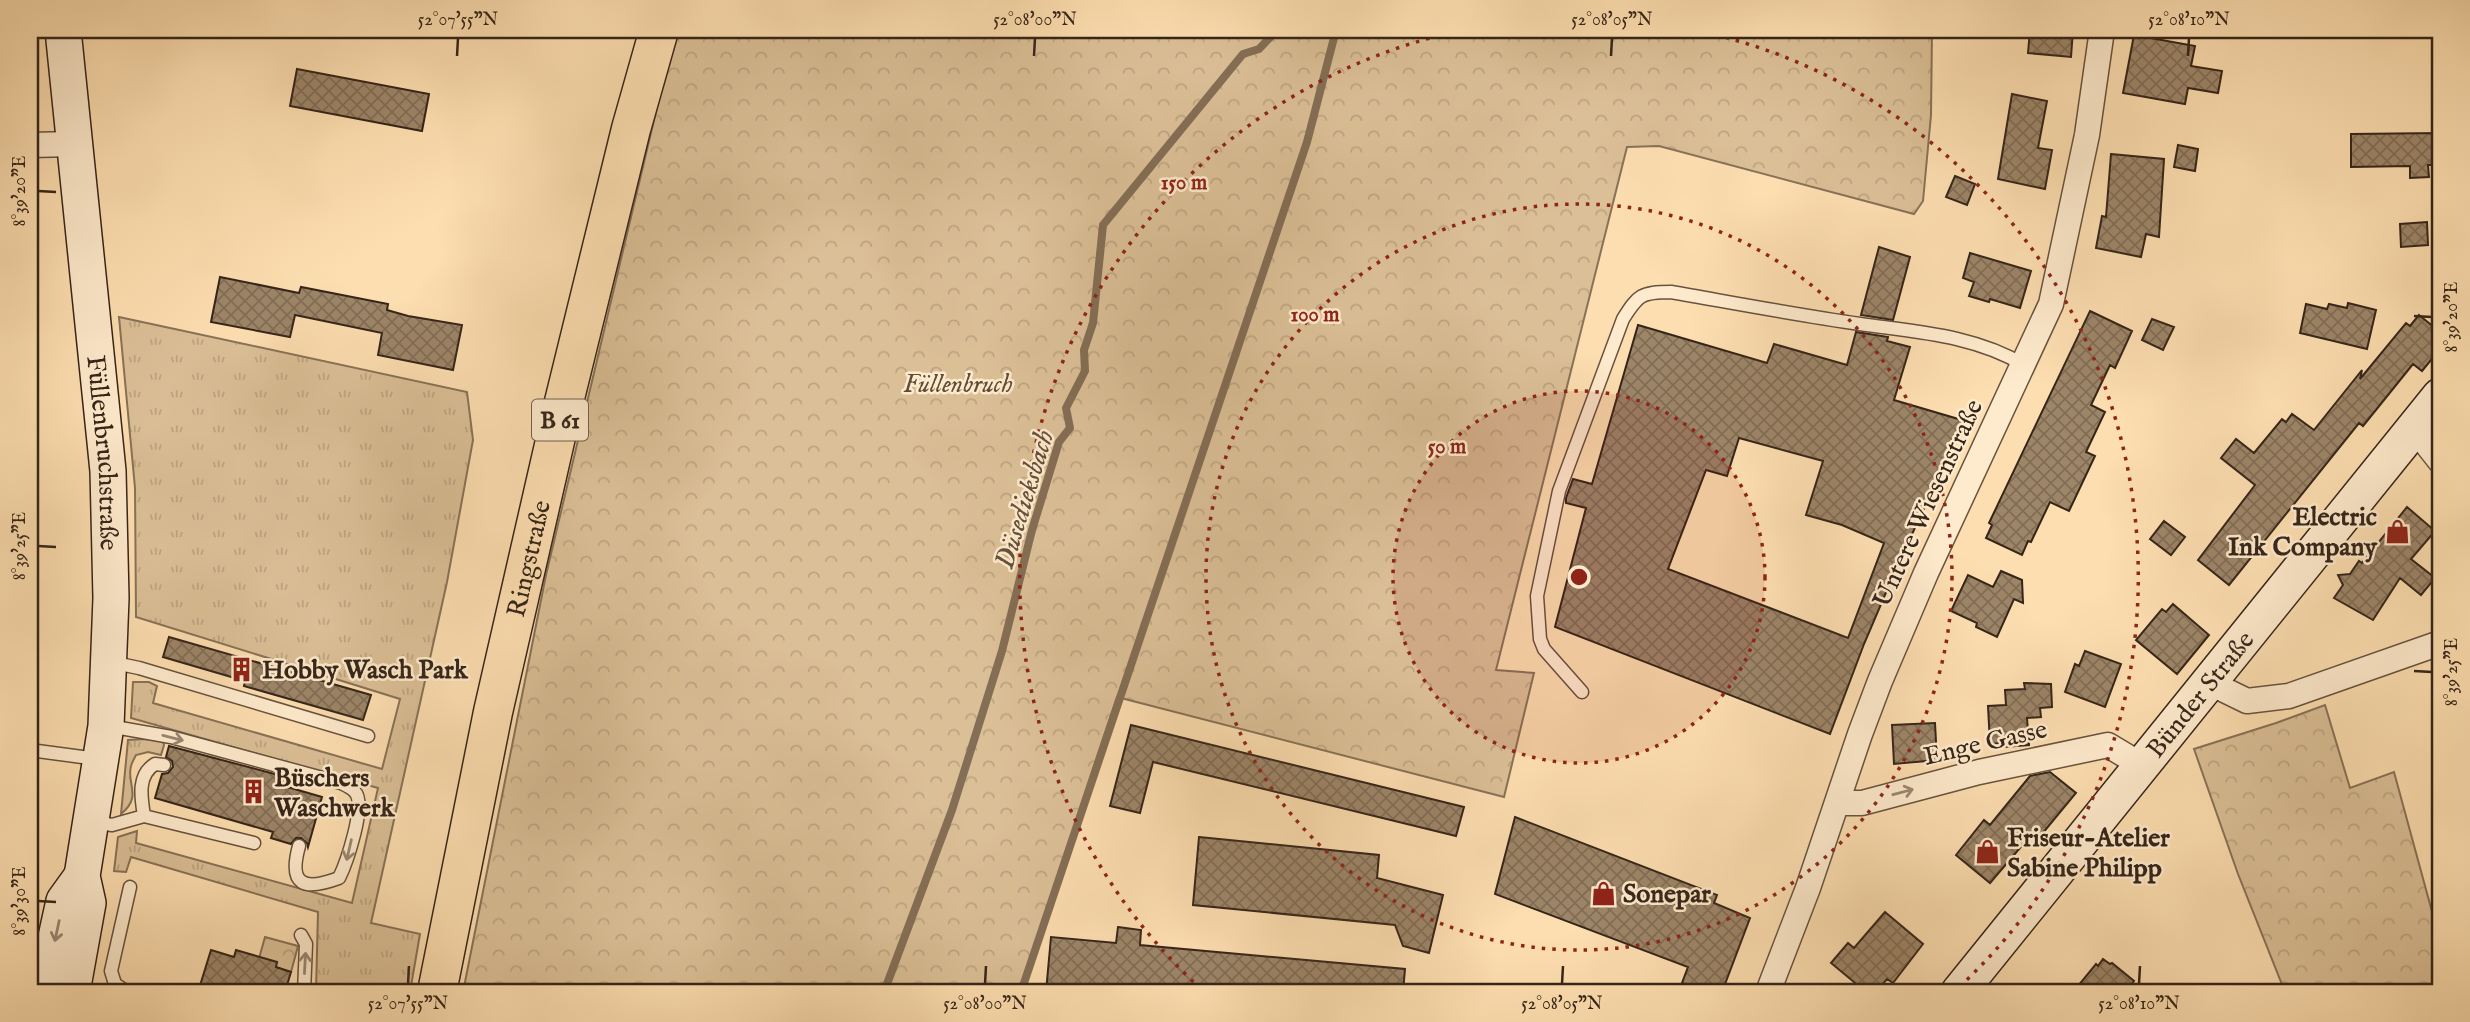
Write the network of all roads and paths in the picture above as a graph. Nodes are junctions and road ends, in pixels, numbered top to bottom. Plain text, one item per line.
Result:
1 (63, 30) edge
2 (640, 30) edge
3 (659, 30) edge
4 (2102, 30) edge
5 (631, 129) junction
6 (74, 144) junction
7 (30, 145) edge
8 (2024, 365) junction
9 (2440, 396) edge
10 (2414, 428) junction
11 (2440, 461) edge
12 (2440, 643) edge
13 (109, 662) junction
14 (2208, 682) junction
15 (1582, 692) dead end
16 (368, 736) dead end
17 (103, 743) junction
18 (30, 750) edge
19 (164, 765) dead end
20 (2143, 766) junction
21 (1837, 803) junction
22 (144, 816) junction
23 (91, 821) junction
24 (254, 843) dead end
25 (299, 846) dead end
26 (82, 876) junction
27 (130, 887) dead end
28 (302, 935) dead end
29 (44, 992) edge
30 (72, 992) edge
31 (127, 992) edge
32 (304, 992) edge
33 (437, 992) edge
34 (1768, 992) edge
35 (1959, 992) edge

1 - 6 street, Füllenbruchstraße
2 - 5 highway, Ringstraße / B 61
3 - 5 highway, Ringstraße / B 61
4 - 8 street, Untere Wiesenstraße
5 - 33 highway, Ringstraße / B 61
6 - 7 street
6 - 13 street, Füllenbruchstraße
8 - 15 lane
8 - 21 street, Untere Wiesenstraße
9 - 10 street, Bünder Straße
10 - 11 street
10 - 14 street, Bünder Straße
12 - 14 street
13 - 16 lane
13 - 17 street, Füllenbruchstraße
14 - 20 street, Bünder Straße
17 - 18 lane
17 - 23 street, Füllenbruchstraße
17 -> 25 lane
19 - 22 lane
21 -> 20 street, Enge Gasse
20 - 35 street, Bünder Straße
21 - 34 street, Untere Wiesenstraße
22 - 23 lane
22 - 24 lane
23 - 26 street, Füllenbruchstraße
26 -> 29 street, Füllenbruchstraße
26 - 30 street, Füllenbruchstraße
27 - 31 lane
32 -> 28 lane

